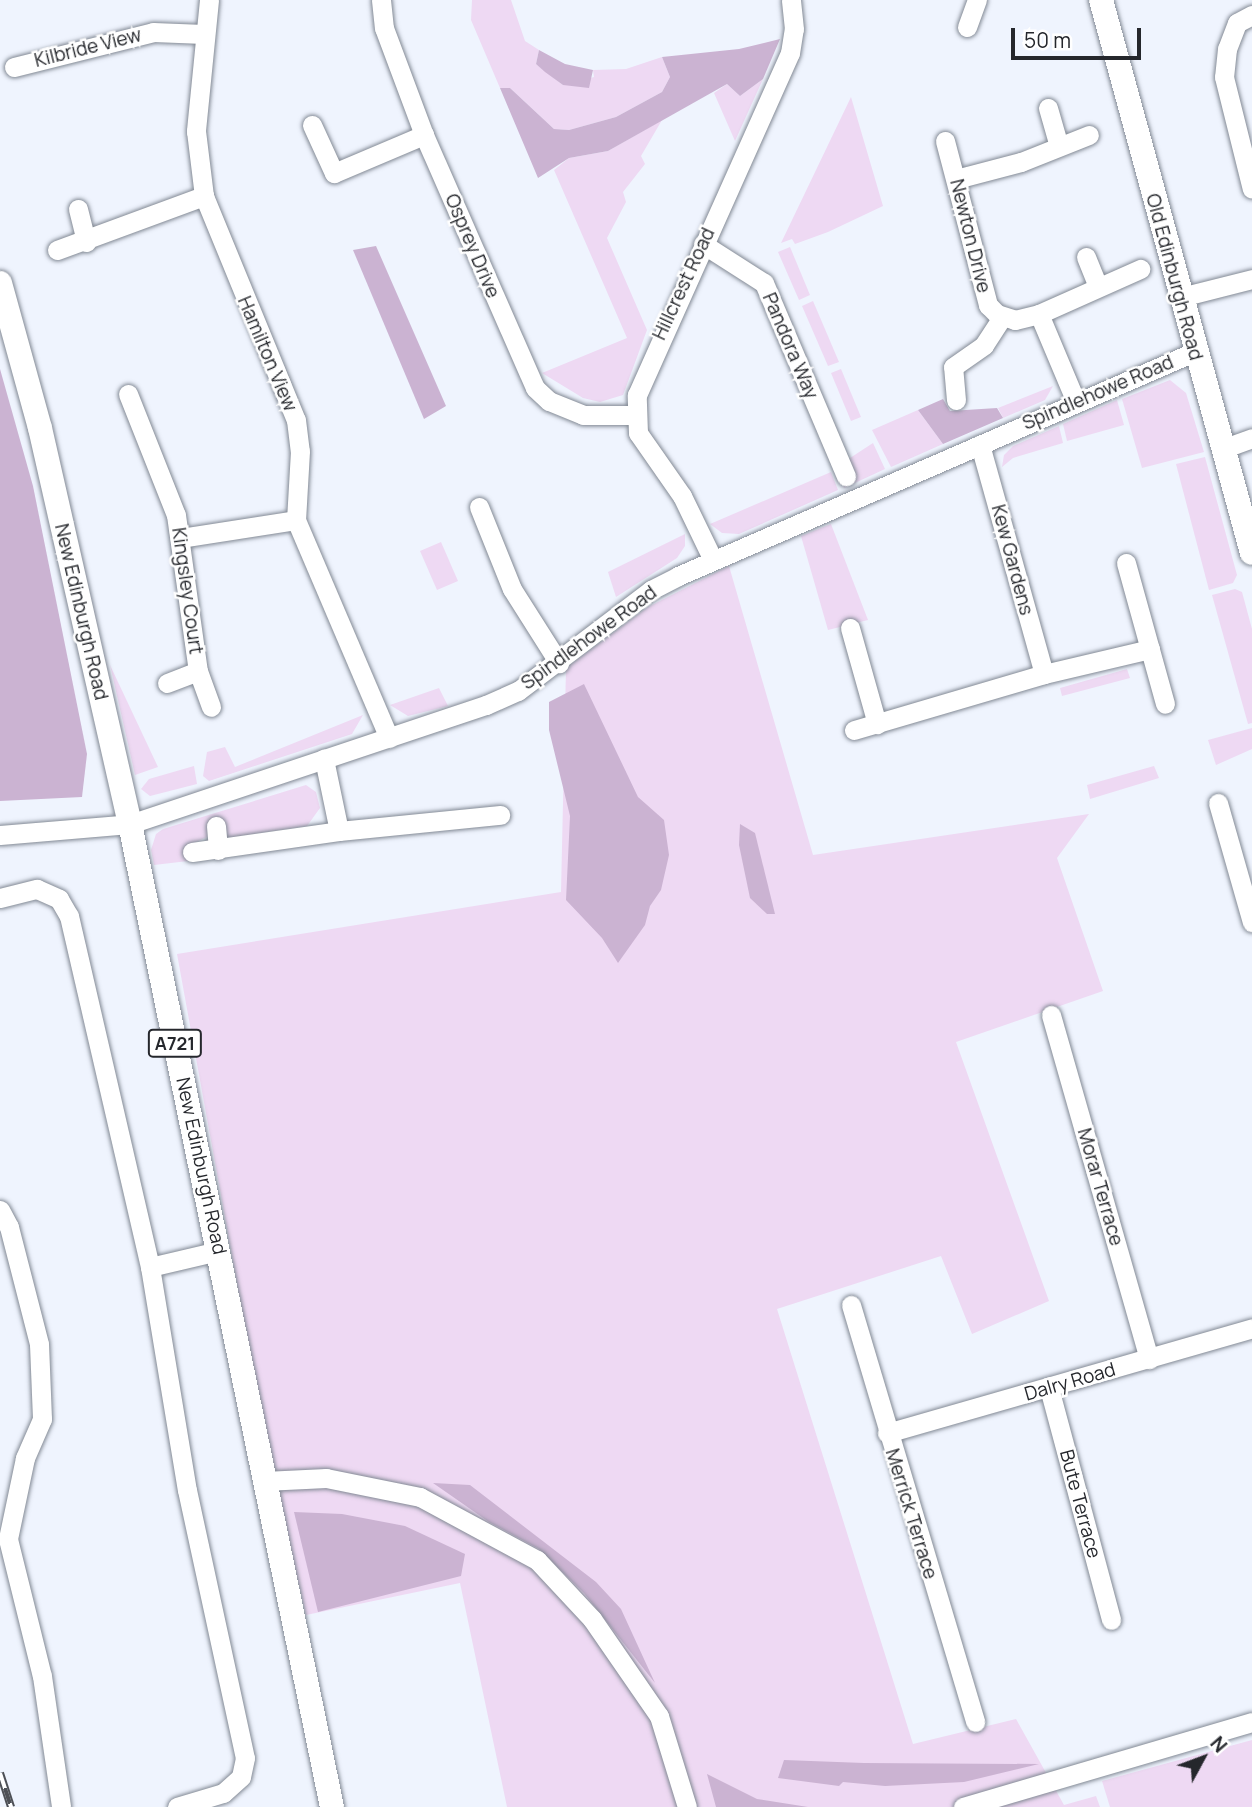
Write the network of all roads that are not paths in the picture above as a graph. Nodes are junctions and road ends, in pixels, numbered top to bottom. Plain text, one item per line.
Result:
1 (209, 0) edge
2 (381, 0) edge
3 (791, 0) edge
4 (977, 0) edge
5 (1101, 0) edge
6 (1252, 15) edge
7 (967, 27) dead end
8 (204, 34) junction
9 (14, 67) dead end
10 (1048, 108) dead end
11 (312, 125) dead end
12 (425, 135) junction
13 (1089, 135) dead end
14 (945, 141) dead end
15 (1058, 144) junction
16 (956, 179) junction
17 (1252, 189) edge
18 (204, 197) junction
19 (78, 209) dead end
20 (86, 242) junction
21 (703, 244) junction
22 (57, 250) dead end
23 (1086, 257) dead end
24 (1140, 269) dead end
25 (1252, 279) edge
26 (0, 283) edge
27 (1098, 287) junction
28 (1181, 297) junction
29 (1039, 314) junction
30 (1002, 317) junction
31 (1194, 352) junction
32 (128, 394) dead end
33 (956, 400) dead end
34 (1076, 402) junction
35 (635, 415) junction
36 (1252, 439) edge
37 (980, 445) junction
38 (1222, 449) junction
39 (846, 476) dead end
40 (479, 507) dead end
41 (296, 520) junction
42 (181, 538) junction
43 (1252, 553) edge
44 (713, 560) junction
45 (1126, 563) dead end
46 (850, 628) dead end
47 (1150, 649) junction
48 (559, 663) junction
49 (198, 671) junction
50 (1044, 674) junction
51 (167, 683) dead end
52 (1166, 704) dead end
53 (211, 707) dead end
54 (877, 724) junction
55 (854, 730) dead end
56 (389, 738) junction
57 (324, 759) junction
58 (1218, 803) dead end
59 (500, 815) dead end
60 (130, 824) junction
61 (216, 826) dead end
62 (340, 831) junction
63 (0, 835) edge
64 (218, 850) junction
65 (191, 852) dead end
66 (0, 898) edge
67 (1252, 922) edge
68 (1051, 1015) dead end
69 (0, 1210) edge
70 (218, 1251) junction
71 (150, 1267) junction
72 (851, 1305) dead end
73 (1252, 1328) edge
74 (1149, 1359) junction
75 (1049, 1388) junction
76 (887, 1433) junction
77 (264, 1481) junction
78 (1111, 1620) dead end
79 (975, 1722) dead end
80 (1252, 1722) edge
81 (61, 1807) edge
82 (177, 1807) edge
83 (332, 1807) edge
84 (687, 1807) edge
85 (963, 1807) edge

1 - 8 street, Hamilton View
2 - 12 street, Osprey Drive
3 - 21 street, Hillcrest Road
4 - 7 street
5 - 28 main road, Old Edinburgh Road
6 - 17 street
8 - 9 street, Kilbride View
8 - 18 street, Hamilton View
10 - 15 street
11 - 12 street
12 - 35 street, Osprey Drive
13 - 15 street
14 - 16 street, Newton Drive
15 - 16 street
16 - 30 street, Newton Drive
18 - 20 street
18 - 41 street, Hamilton View
19 - 20 street
20 - 22 street
21 - 35 street, Hillcrest Road
21 - 39 street, Pandora Way
23 - 27 street
24 - 27 street, Newton Drive
25 - 28 street
26 - 60 main road, New Edinburgh Road / A721
27 - 29 street, Newton Drive
28 - 31 main road, Old Edinburgh Road
29 - 30 street, Newton Drive
29 - 34 street
30 - 33 street
31 - 34 street, Spindlehowe Road
31 - 38 main road, Old Edinburgh Road
32 - 42 street, Kingsley Court
34 - 37 street, Spindlehowe Road
35 - 44 street
36 - 38 street
37 - 44 street, Spindlehowe Road
37 - 50 street, Kew Gardens
38 - 43 main road, Old Edinburgh Road
40 - 48 street
41 - 42 street
41 - 56 street, Hamilton View
42 - 49 street, Kingsley Court
44 - 48 street, Spindlehowe Road
45 - 47 street
46 - 54 street
47 - 50 street
47 - 52 street
48 - 56 street, Spindlehowe Road
49 - 51 street, Kingsley Court
49 - 53 street, Kingsley Court
50 - 54 street
54 - 55 street
56 - 57 street, Spindlehowe Road
57 - 60 street, Spindlehowe Road
57 - 62 street
58 - 67 street
59 - 62 street
60 - 63 street, Spindlehowe Road
60 - 70 main road, New Edinburgh Road / A721
61 - 64 street
62 - 64 street
64 - 65 street
66 - 71 street
68 - 74 street, Morar Terrace
69 - 81 street
70 - 71 street
70 - 77 main road, New Edinburgh Road / A721
71 - 82 street
72 - 76 street, Merrick Terrace
73 - 74 street, Dalry Road
74 - 75 street, Dalry Road
75 - 76 street, Dalry Road
75 - 78 street, Bute Terrace
76 - 79 street, Merrick Terrace
77 - 83 main road, New Edinburgh Road / A721
77 - 84 street
80 - 85 street

